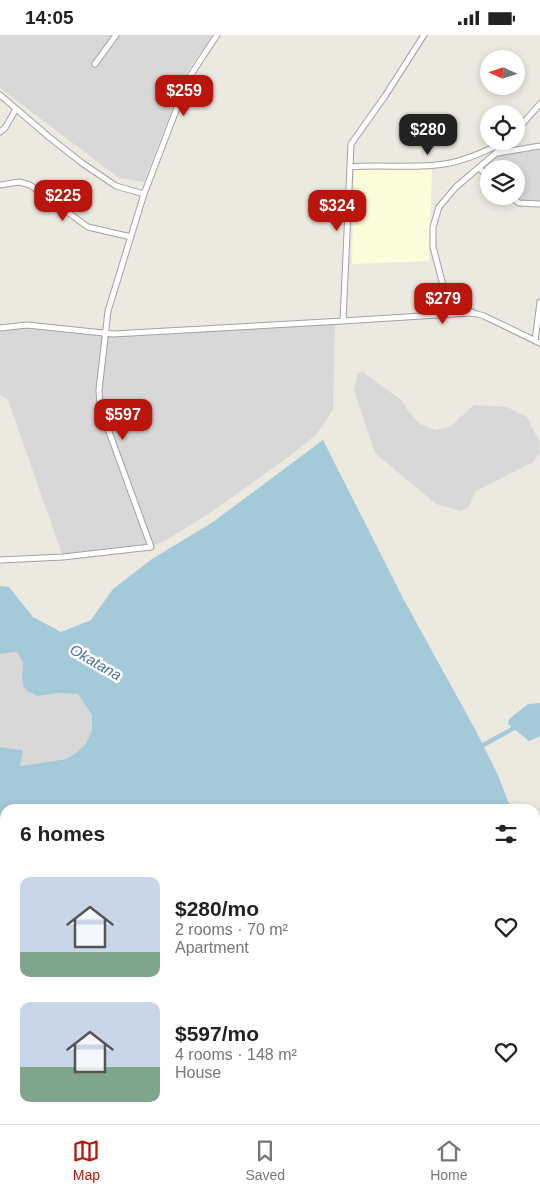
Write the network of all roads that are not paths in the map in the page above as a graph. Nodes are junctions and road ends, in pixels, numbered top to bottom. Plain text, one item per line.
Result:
1 (116, 35) edge
2 (217, 35) edge
3 (424, 35) edge
4 (95, 64) dead end
5 (0, 95) edge
6 (540, 103) edge
7 (16, 109) junction
8 (525, 120) edge
9 (0, 132) edge
10 (540, 146) edge
11 (486, 150) edge
12 (499, 150) edge
13 (496, 153) junction
14 (350, 167) junction
15 (479, 168) joint
16 (0, 185) edge
17 (144, 194) junction
18 (525, 203) edge
19 (540, 204) edge
20 (130, 237) junction
21 (448, 296) junction
22 (540, 302) edge
23 (477, 313) junction
24 (439, 315) junction
25 (343, 321) junction
26 (0, 328) edge
27 (106, 333) junction
28 (538, 342) edge
29 (0, 560) edge

1 - 4 street
2 - 17 street
3 - 14 street
5 - 7 street
6 - 8 street
7 - 9 street
7 - 17 street
10 - 13 street
11 - 14 street
12 - 13 street
13 - 15 street
14 - 25 street
15 - 21 street
16 - 20 street
17 - 20 street
18 - 19 street
20 - 27 street
21 - 23 street
21 - 24 street
22 - 28 street
23 - 24 street
23 - 28 street
24 - 25 street
25 - 27 street
26 - 27 street
27 - 29 street

